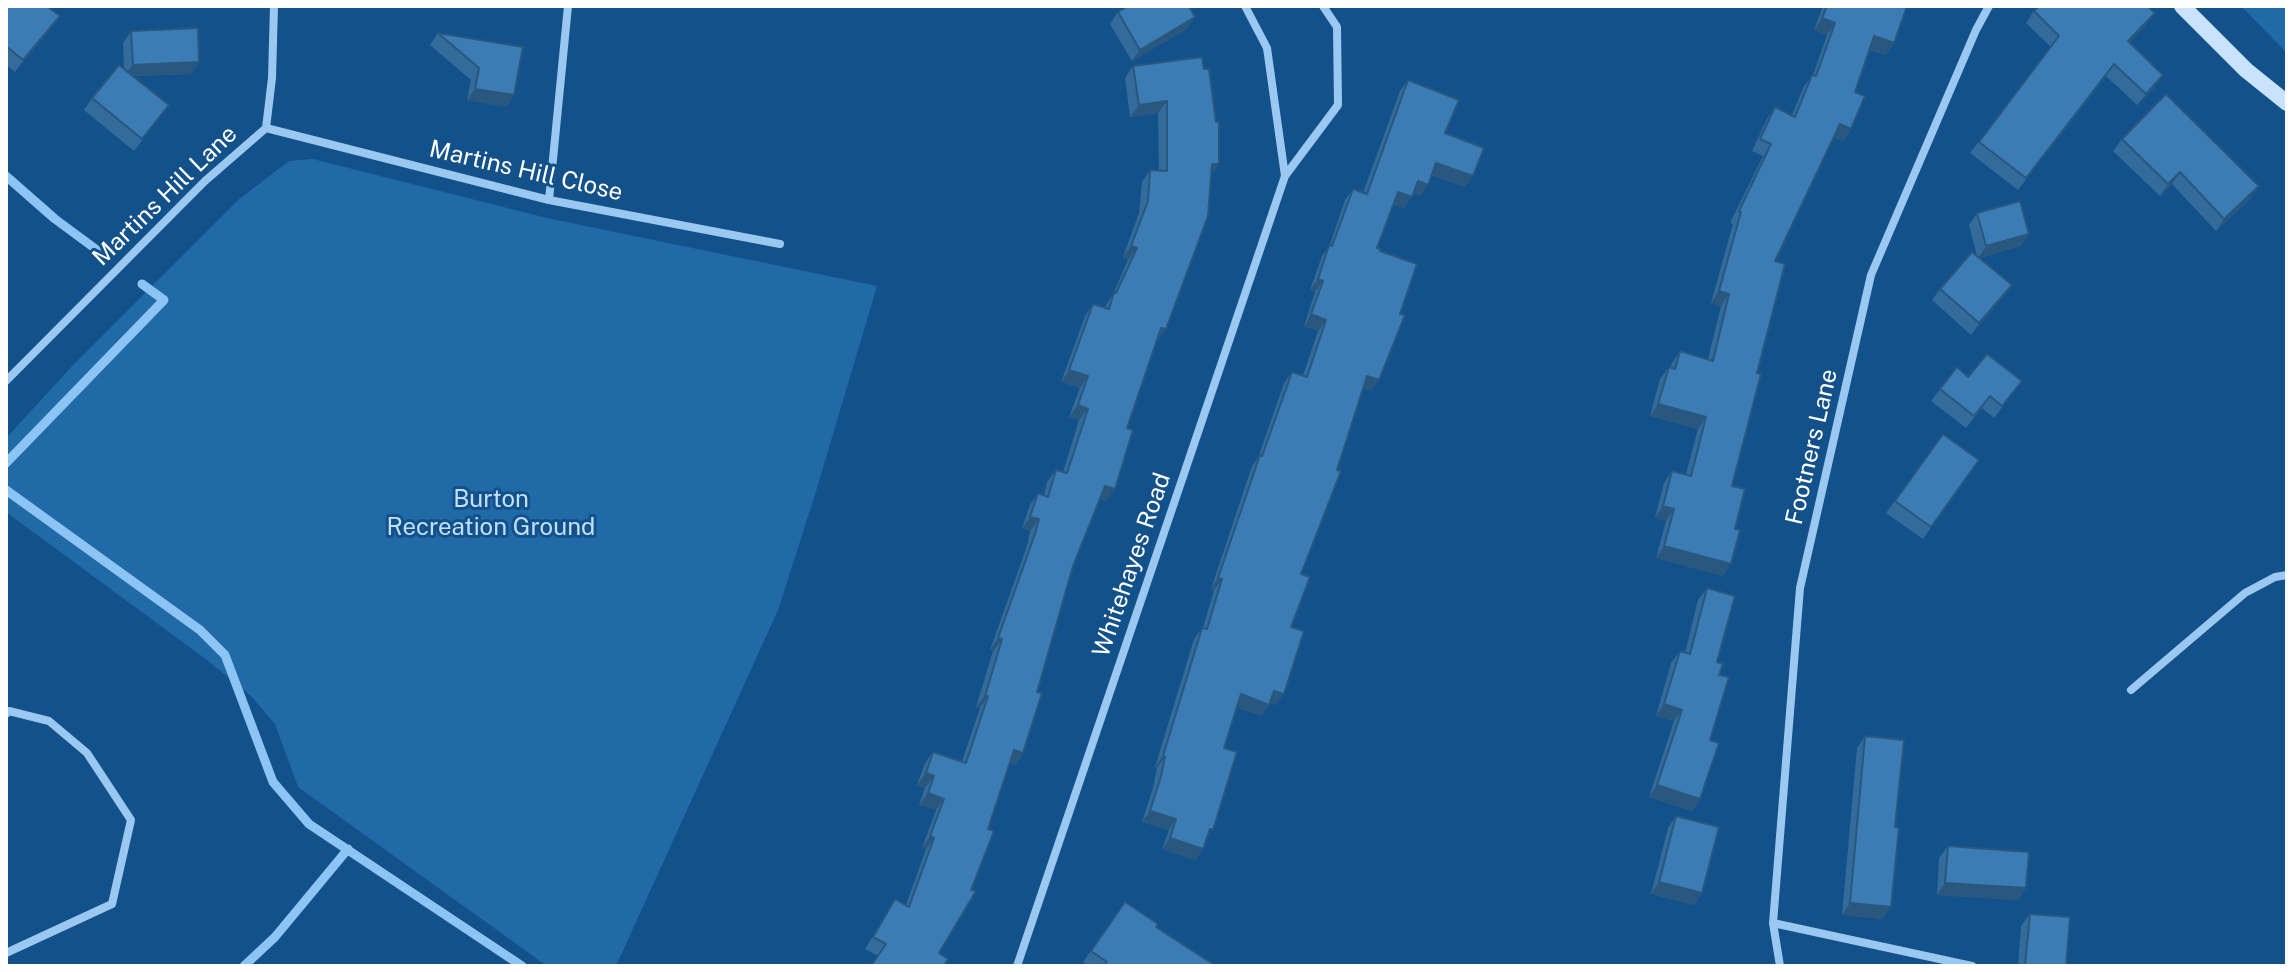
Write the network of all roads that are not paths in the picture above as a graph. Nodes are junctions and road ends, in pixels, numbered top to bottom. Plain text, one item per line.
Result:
1 (274, 6) edge
2 (568, 6) edge
3 (1245, 6) edge
4 (1323, 6) edge
5 (1989, 6) edge
6 (2182, 6) edge
7 (2287, 103) edge
8 (266, 128) junction
9 (1285, 176) junction
10 (549, 200) junction
11 (780, 244) dead end
12 (6, 381) edge
13 (2287, 575) edge
14 (2131, 690) dead end
15 (6, 714) edge
16 (1773, 923) junction
17 (6, 953) edge
18 (1017, 966) edge
19 (1780, 966) edge
20 (1972, 966) edge

1 - 8 street, Martins Hill Lane
2 - 10 street
3 - 9 street, Whitehayes Road
4 - 9 street, Whitehayes Road
5 - 16 street, Footners Lane
6 - 7 main road
8 - 10 street, Martins Hill Close
8 - 12 street, Martins Hill Lane
9 - 18 street, Whitehayes Road
10 - 11 street, Martins Hill Close
13 - 14 street
15 - 17 street
16 - 19 street, Footners Lane
16 - 20 street

